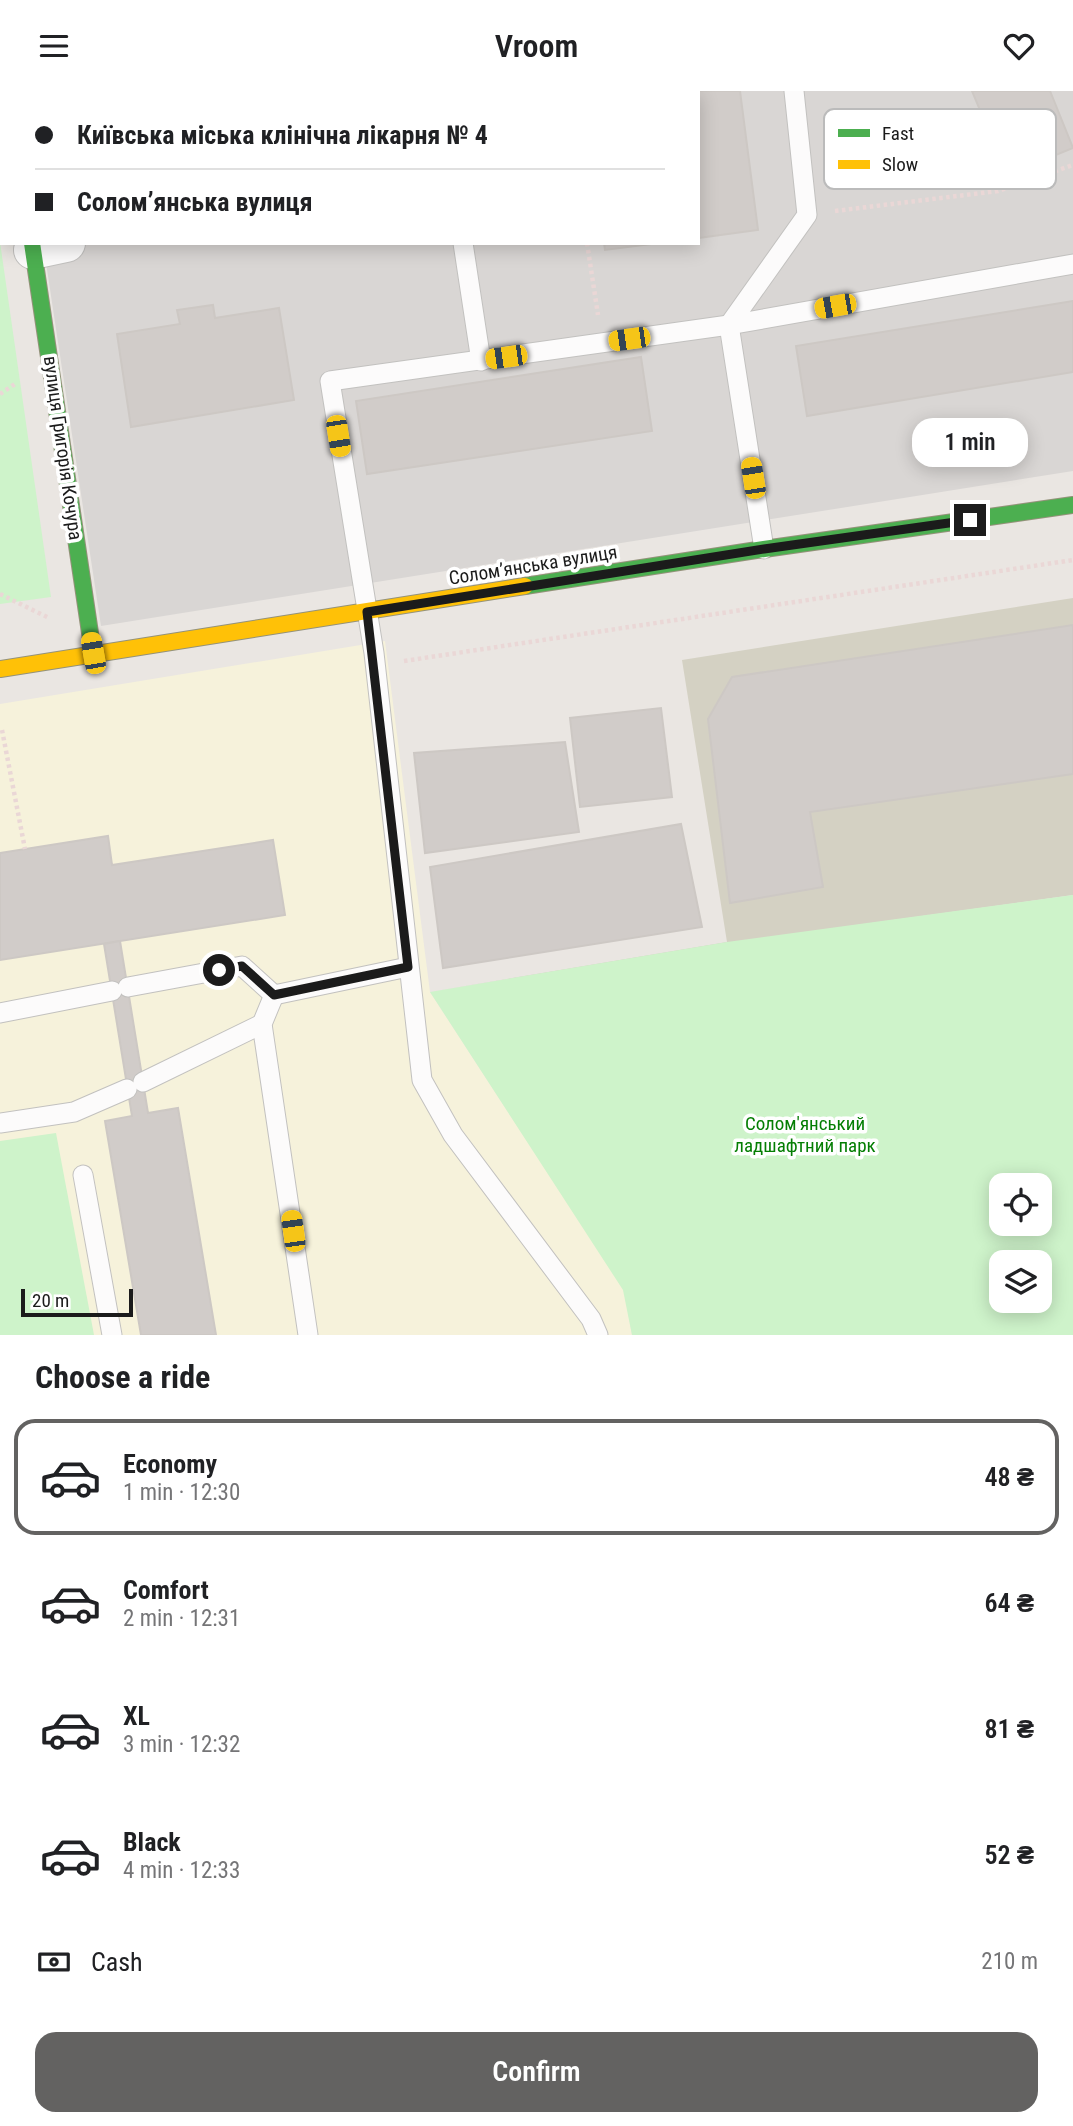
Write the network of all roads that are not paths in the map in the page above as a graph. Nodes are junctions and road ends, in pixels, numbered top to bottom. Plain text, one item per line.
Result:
1 (794, 91) edge
2 (44, 245) edge
3 (463, 245) edge
4 (1073, 264) edge
5 (729, 325) junction
6 (481, 361) junction
7 (1073, 505) edge
8 (764, 549) junction
9 (367, 612) junction
10 (93, 653) junction
11 (0, 669) edge
12 (408, 967) junction
13 (274, 995) junction
14 (0, 1013) edge
15 (262, 1024) junction
16 (0, 1123) edge
17 (83, 1175) dead end
18 (112, 1335) edge
19 (308, 1335) edge
20 (598, 1335) edge

1 - 5 lane
2 - 10 main road, вулиця Григорія Кочура
3 - 6 lane
4 - 5 lane
5 - 6 lane
5 - 8 lane
6 - 9 lane
7 - 8 main road, Соломʼянська вулиця
8 - 9 main road, Соломʼянська вулиця
9 - 10 main road, Соломʼянська вулиця
9 - 12 lane
10 - 11 main road, Соломʼянська вулиця
12 - 13 lane
12 - 20 lane
13 - 14 lane
13 - 15 lane
15 - 16 lane
15 - 19 lane
17 - 18 lane

